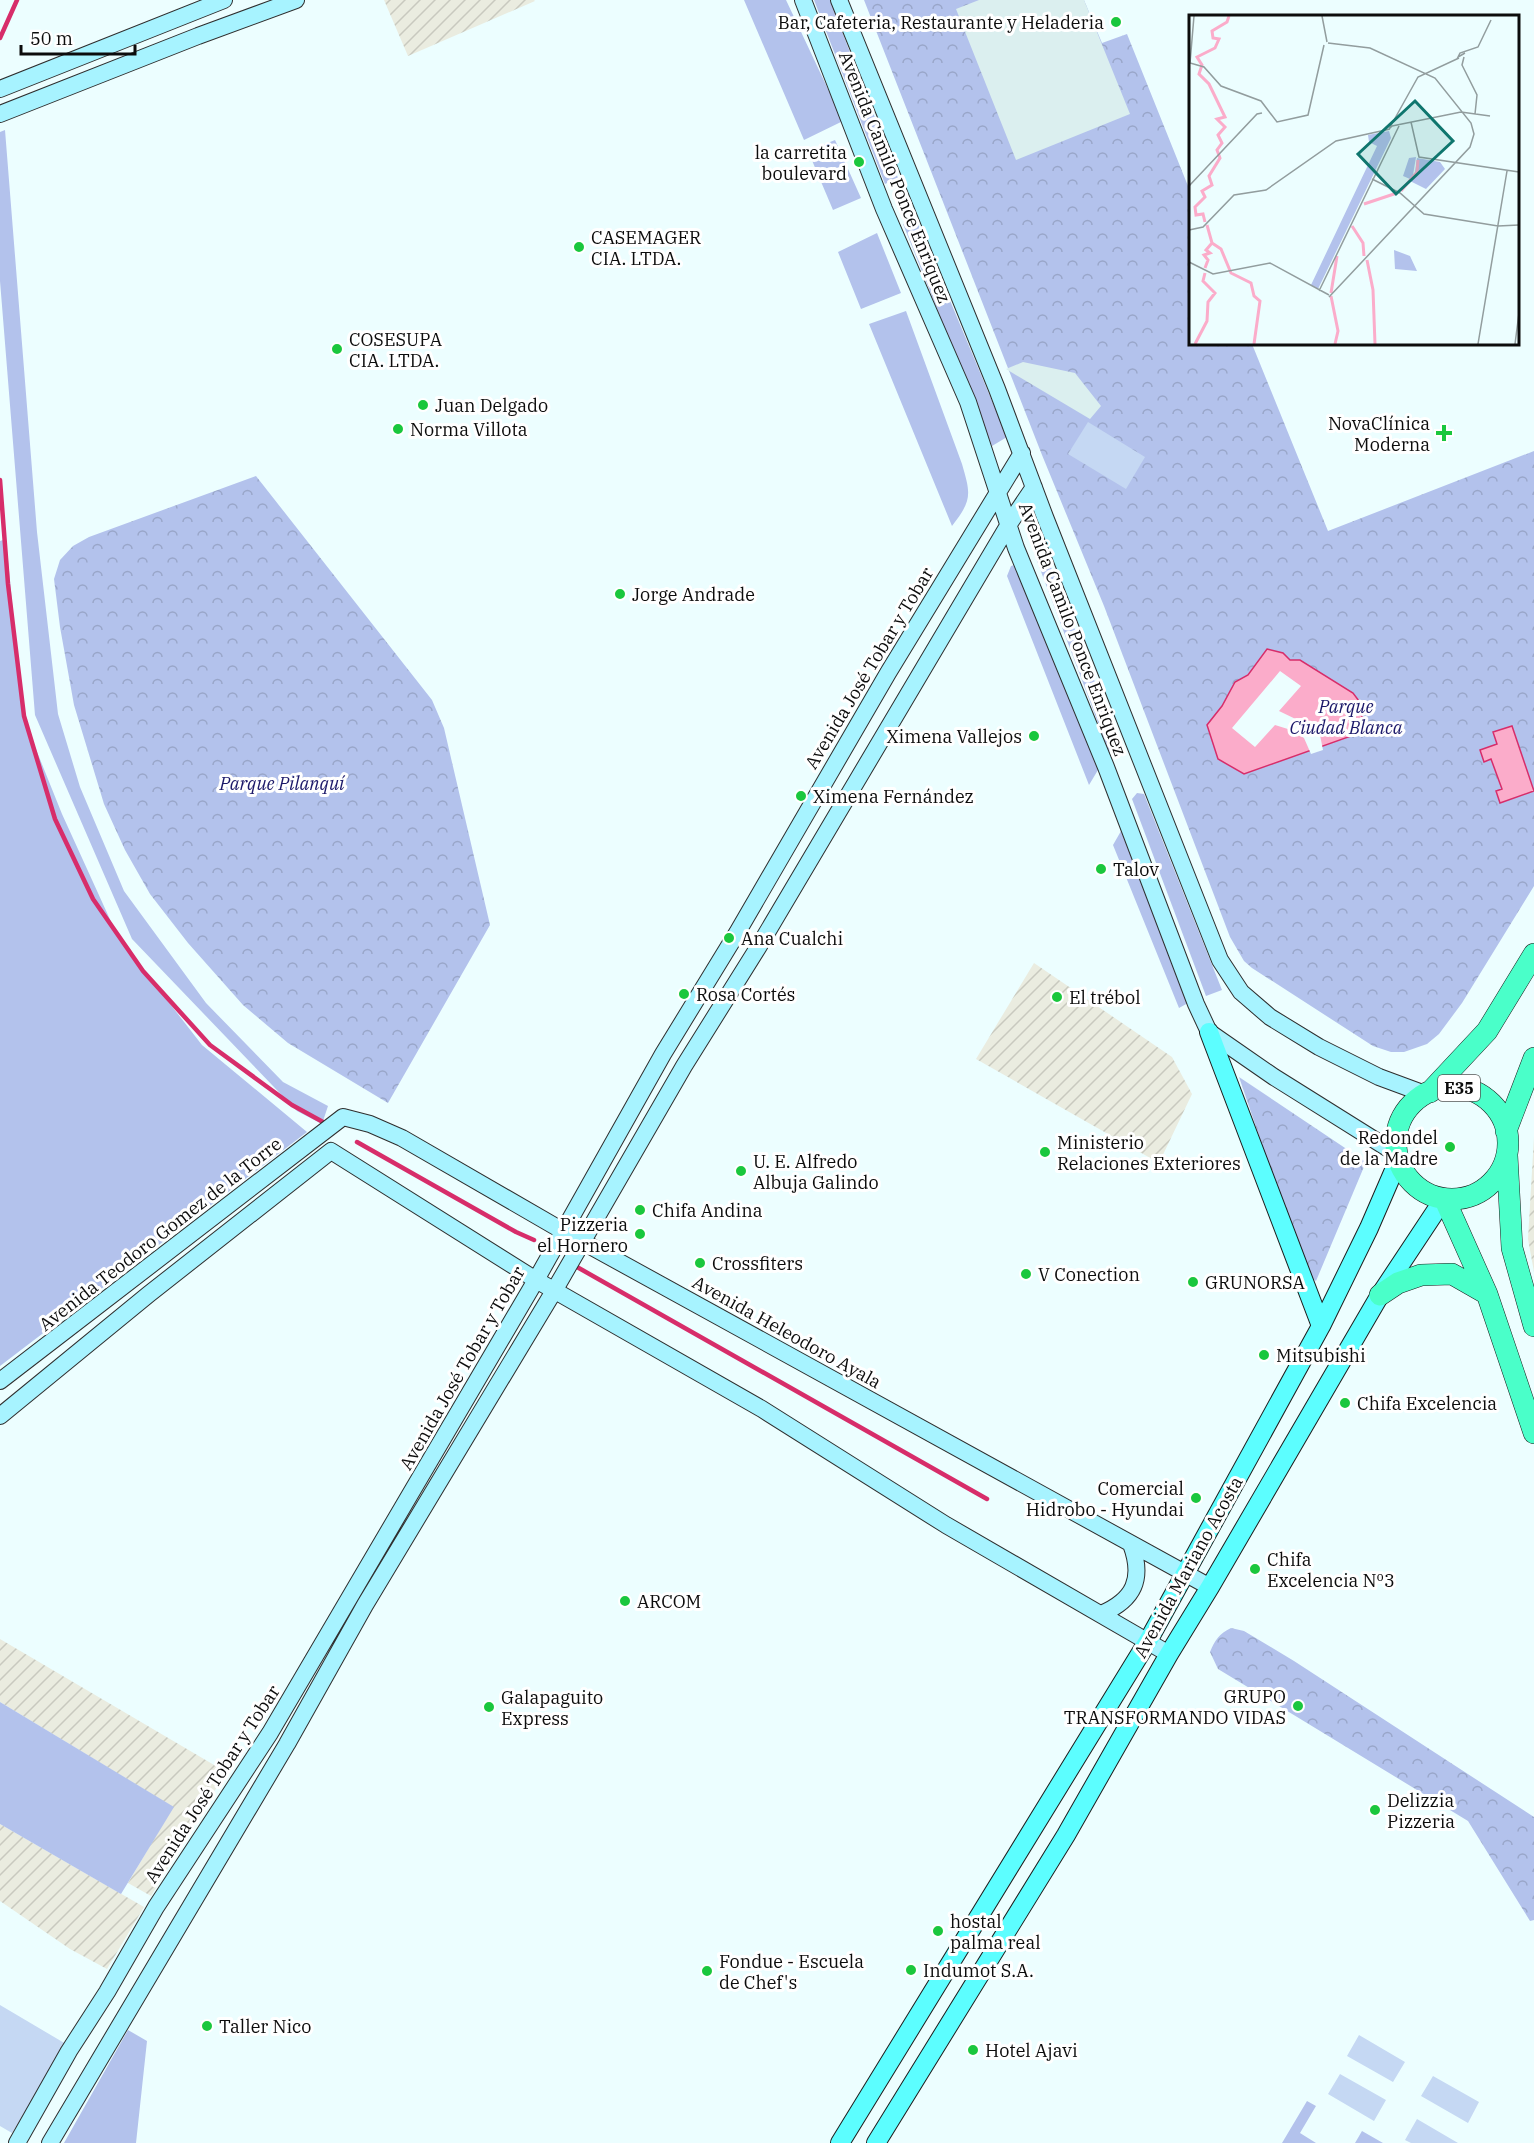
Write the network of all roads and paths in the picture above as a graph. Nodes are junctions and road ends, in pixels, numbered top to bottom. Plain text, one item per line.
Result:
1 (224, 0) edge
2 (296, 0) edge
3 (803, 0) edge
4 (839, 0) edge
5 (0, 89) edge
6 (0, 114) edge
7 (1023, 453) junction
8 (1034, 487) junction
9 (999, 492) junction
10 (1009, 524) junction
11 (1534, 954) edge
12 (1209, 1032) junction
13 (1534, 1058) edge
14 (1428, 1093) junction
15 (343, 1117) joint
16 (1507, 1141) junction
17 (1398, 1157) junction
18 (1444, 1200) junction
19 (563, 1231) junction
20 (582, 1240) junction
21 (134, 1278) junction
22 (536, 1280) junction
23 (554, 1291) junction
24 (149, 1294) junction
25 (1487, 1294) junction
26 (1380, 1295) junction
27 (1321, 1326) junction
28 (1534, 1326) edge
29 (0, 1381) edge
30 (3, 1408) edge
31 (1534, 1433) edge
32 (1131, 1544) junction
33 (1184, 1573) junction
34 (1210, 1587) junction
35 (1101, 1614) junction
36 (1148, 1641) junction
37 (1169, 1654) junction
38 (17, 2143) edge
39 (50, 2143) edge
40 (840, 2143) edge
41 (876, 2143) edge

1 - 5 main road
2 - 6 main road
3 - 9 main road, Avenida Camilo Ponce Enriquez
4 - 7 main road, Avenida Camilo Ponce Enriquez
7 - 8 main road, Avenida Camilo Ponce Enriquez
7 - 9 main road, Avenida José Tobar y Tobar
8 - 10 main road, Avenida José Tobar y Tobar
8 - 14 main road, Avenida Camilo Ponce Enriquez
9 - 10 main road, Avenida Camilo Ponce Enriquez
9 - 19 main road, Avenida José Tobar y Tobar
10 - 12 main road, Avenida Camilo Ponce Enriquez
10 - 20 main road, Avenida José Tobar y Tobar
11 - 14 highway, E35
12 - 17 main road
12 - 27 main road
13 - 16 highway, E35
14 - 16 highway, E35
14 - 17 highway, E35
15 - 19 main road, Avenida Heleodoro Ayala
15 - 21 main road, Avenida Teodoro Gomez de la Torre
16 - 18 highway, E35
16 - 28 highway, E35
17 - 18 highway
17 - 27 main road, Avenida Mariano Acosta
18 - 25 highway
18 - 26 main road, Avenida Mariano Acosta
19 - 20 main road, Avenida Heleodoro Ayala
19 - 22 main road, Avenida José Tobar y Tobar
20 - 23 main road, Avenida José Tobar y Tobar
20 - 32 main road, Avenida Heleodoro Ayala
21 - 24 main road
21 - 29 main road, Avenida Teodoro Gomez de la Torre
22 - 23 main road
22 - 24 main road
22 - 38 main road, Avenida José Tobar y Tobar
23 - 35 main road
23 - 39 main road, Avenida José Tobar y Tobar
24 - 30 main road
25 - 26 highway
25 - 31 highway
26 - 34 main road, Avenida Mariano Acosta
27 - 33 main road, Avenida Mariano Acosta
32 - 33 main road, Avenida Heleodoro Ayala
32 - 35 main road
33 - 34 main road, Avenida Heleodoro Ayala
33 - 36 main road, Avenida Mariano Acosta
34 - 37 main road, Avenida Mariano Acosta
35 - 36 main road
36 - 37 main road
36 - 40 main road, Avenida Mariano Acosta
37 - 41 main road, Avenida Mariano Acosta

